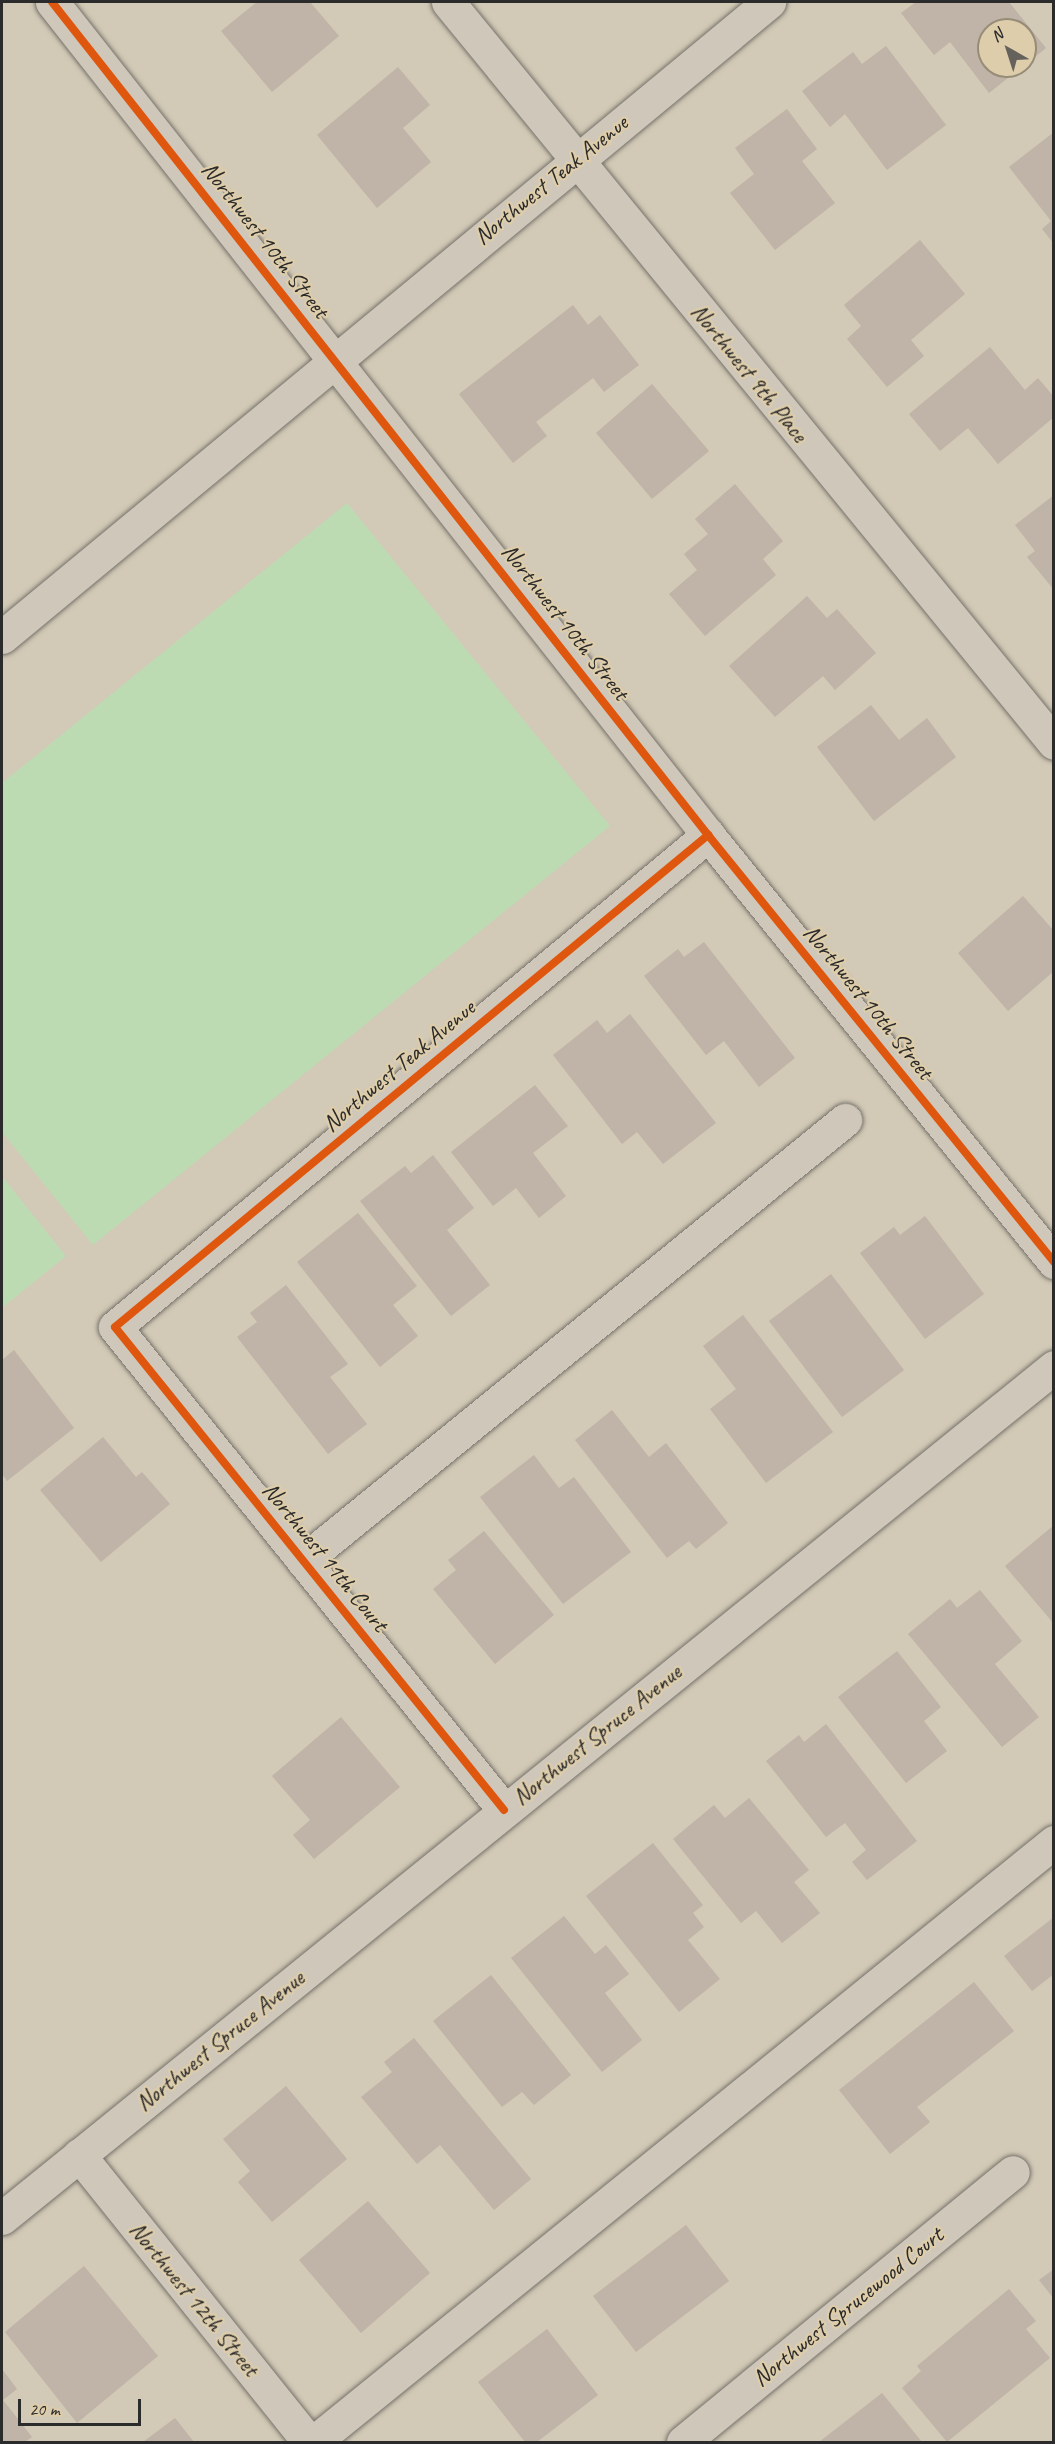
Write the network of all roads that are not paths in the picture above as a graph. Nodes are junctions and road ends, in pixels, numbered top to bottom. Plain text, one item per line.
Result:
1 (52, 2) edge
2 (448, 2) edge
3 (768, 2) edge
4 (574, 161) junction
5 (333, 359) junction
6 (2, 637) edge
7 (1053, 742) edge
8 (708, 835) junction
9 (845, 1120) dead end
10 (1053, 1262) edge
11 (115, 1327) joint
12 (1053, 1367) edge
13 (303, 1561) junction
14 (504, 1810) junction
15 (1053, 1842) edge
16 (80, 2155) junction
17 (1013, 2172) dead end
18 (2, 2218) edge
19 (309, 2442) edge
20 (314, 2442) edge
21 (683, 2442) edge

1 - 5 street, Northwest 10th Street
2 - 4 street, Northwest 9th Place
3 - 4 street, Northwest Teak Avenue
4 - 5 street, Northwest Teak Avenue
4 - 7 street, Northwest 9th Place
5 - 6 street, Northwest Teak Avenue
5 - 8 street, Northwest 10th Street
8 - 10 street, Northwest 10th Street
8 - 11 street, Northwest Teak Avenue
9 - 13 street
11 - 13 street, Northwest 11th Court
12 - 14 street, Northwest Spruce Avenue
13 - 14 street, Northwest 11th Court
14 - 16 street, Northwest Spruce Avenue
15 - 20 street
16 - 18 street, Northwest Spruce Avenue
16 - 19 street, Northwest 12th Street
17 - 21 street, Northwest Sprucewood Court

